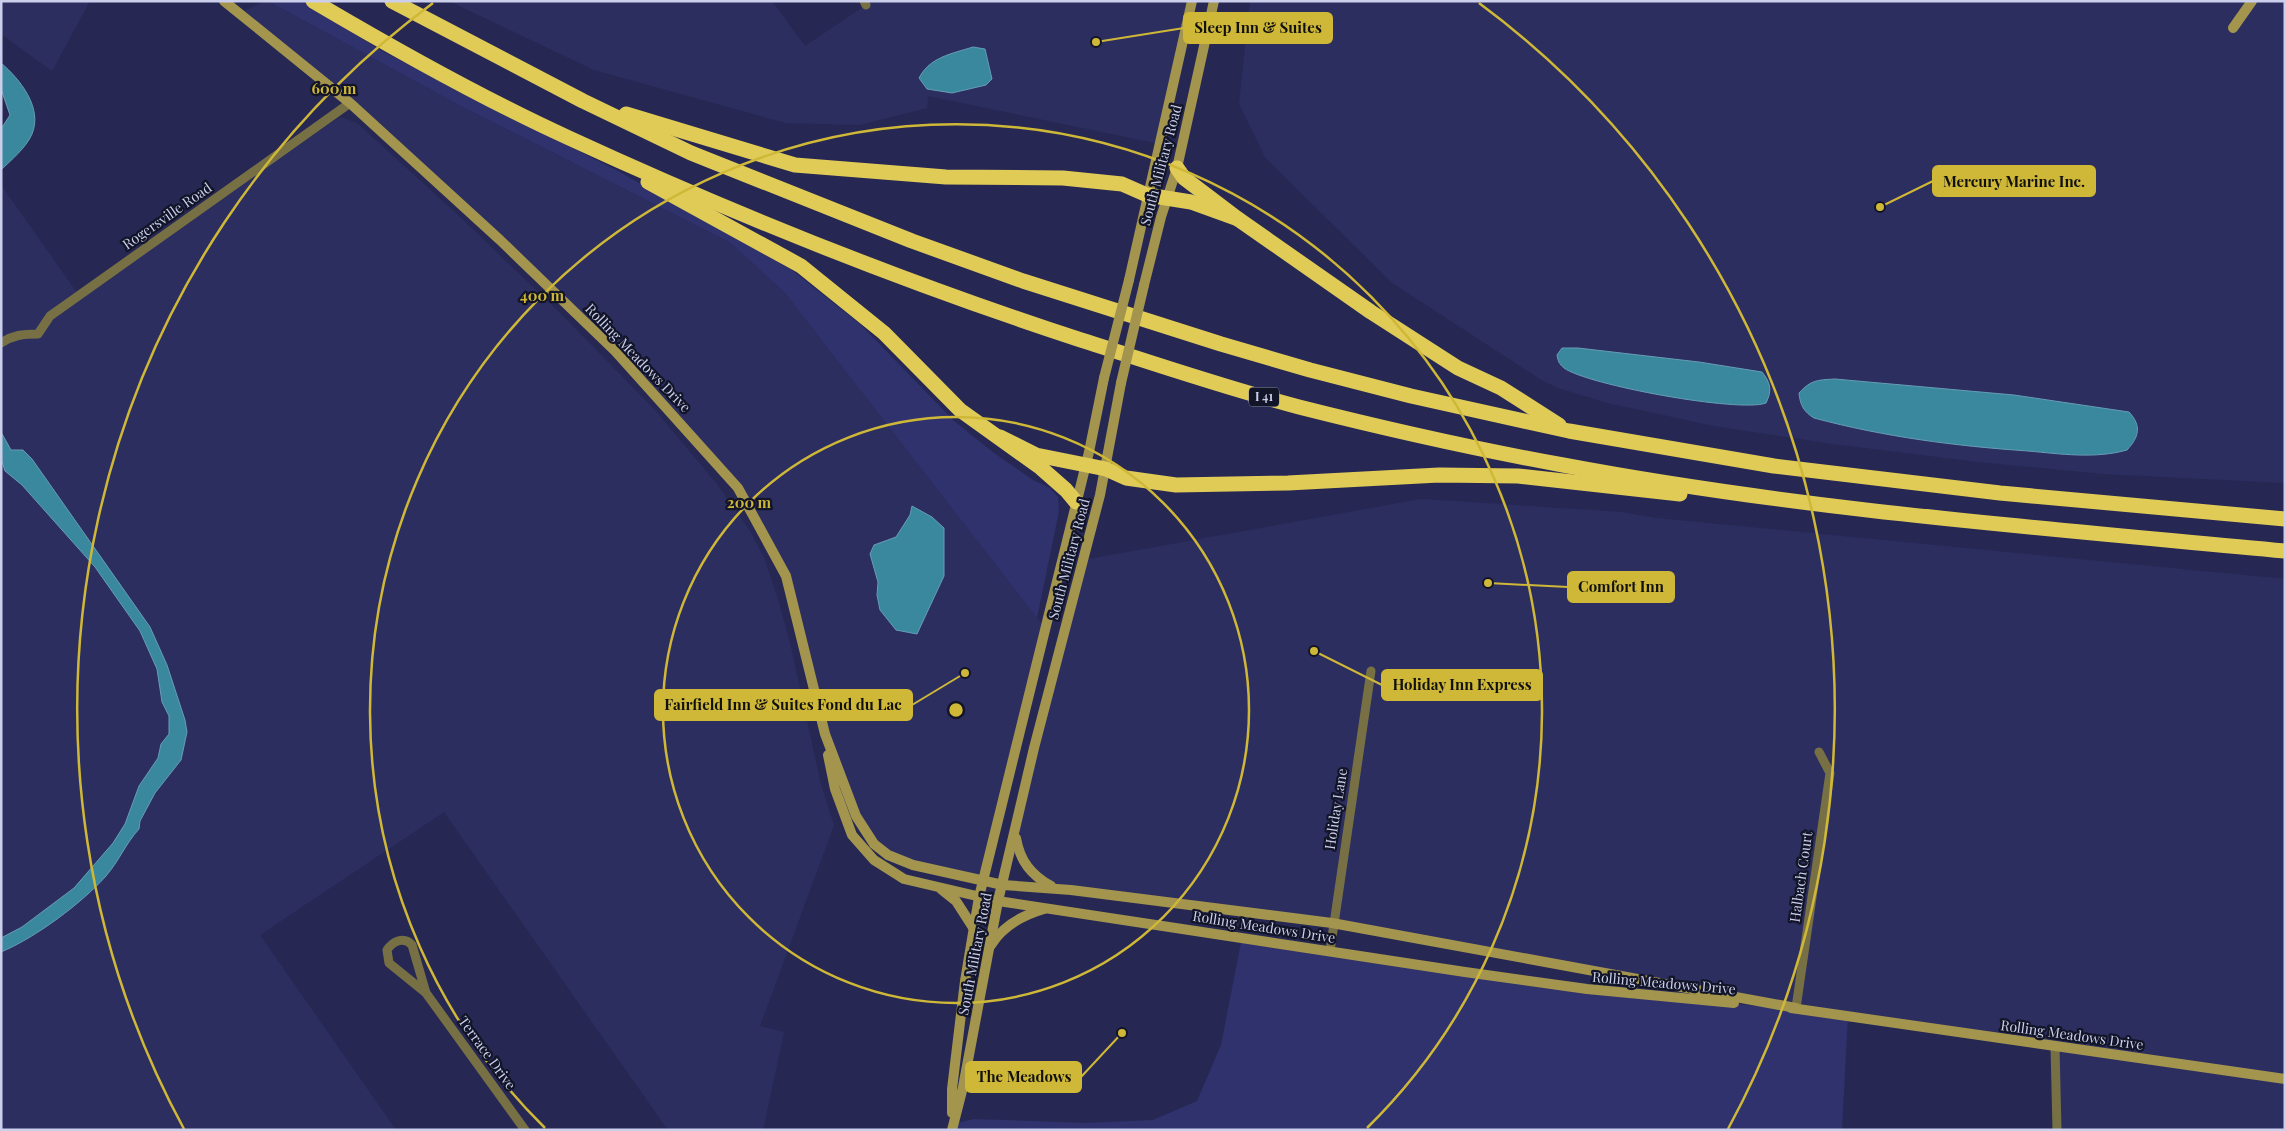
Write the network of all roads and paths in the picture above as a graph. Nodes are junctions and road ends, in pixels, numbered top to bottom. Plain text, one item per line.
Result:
1 (224, 1) edge
2 (313, 1) edge
3 (392, 1) edge
4 (1192, 1) edge
5 (1214, 1) edge
6 (2252, 1) edge
7 (2233, 28) dead end
8 (583, 101) junction
9 (350, 103) junction
10 (566, 137) junction
11 (1177, 168) junction
12 (1147, 195) junction
13 (1168, 199) junction
14 (1238, 219) junction
15 (1, 343) edge
16 (1569, 431) junction
17 (1000, 438) junction
18 (1086, 465) junction
19 (1106, 469) junction
20 (1767, 499) junction
21 (1076, 502) junction
22 (2285, 519) edge
23 (2285, 551) edge
24 (1371, 671) dead end
25 (825, 734) junction
26 (1819, 752) dead end
27 (1015, 834) junction
28 (983, 881) junction
29 (1004, 884) junction
30 (939, 887) junction
31 (1056, 889) junction
32 (979, 897) junction
33 (998, 901) junction
34 (1047, 909) junction
35 (1332, 923) junction
36 (974, 929) junction
37 (989, 948) junction
38 (1330, 951) junction
39 (426, 993) junction
40 (1796, 1008) junction
41 (2055, 1046) junction
42 (2285, 1079) edge
43 (952, 1127) edge
44 (524, 1130) edge
45 (2057, 1130) edge

1 - 9 main road, Rolling Meadows Drive
2 - 10 highway, I 41
3 - 8 highway
4 - 12 main road, South Military Road
5 - 11 main road, South Military Road
6 - 7 main road
8 - 12 highway
8 - 16 highway
9 - 15 street, Rogersville Road
9 - 25 main road, Rolling Meadows Drive
10 - 17 highway
10 - 20 highway, I 41
11 - 13 main road, South Military Road
11 - 14 highway
12 - 13 highway
12 - 18 main road, South Military Road, bridge
13 - 14 highway
13 - 19 main road, South Military Road, bridge
14 - 16 highway
16 - 22 highway
17 - 18 highway
17 - 21 highway
18 - 19 highway
18 - 21 main road, South Military Road
19 - 20 highway
19 - 27 main road, South Military Road
20 - 23 highway, I 41
21 - 28 main road, South Military Road
24 - 35 street, Holiday Lane
25 - 28 main road, Rolling Meadows Drive
25 - 30 main road, Rolling Meadows Drive
26 - 40 street, Halbach Court
27 - 29 main road, South Military Road
27 - 31 main road
28 - 29 main road, Rolling Meadows Drive
28 - 32 main road, South Military Road
29 - 31 main road, Rolling Meadows Drive
29 - 33 main road, South Military Road
30 - 32 main road, Rolling Meadows Drive
30 - 36 main road
31 - 35 main road, Rolling Meadows Drive
32 - 33 main road, Rolling Meadows Drive
32 - 36 main road, South Military Road
33 - 34 main road, Rolling Meadows Drive
33 - 37 main road, South Military Road
34 - 37 main road
34 - 38 main road, Rolling Meadows Drive
35 - 38 street, Holiday Lane
35 - 40 main road, Rolling Meadows Drive
36 - 43 main road, South Military Road
37 - 43 main road, South Military Road
38 - 40 main road, Rolling Meadows Drive
39 - 39 street, Terrace Drive
39 - 44 street, Terrace Drive
40 - 41 main road, Rolling Meadows Drive
41 - 42 main road, Rolling Meadows Drive
41 - 45 street

